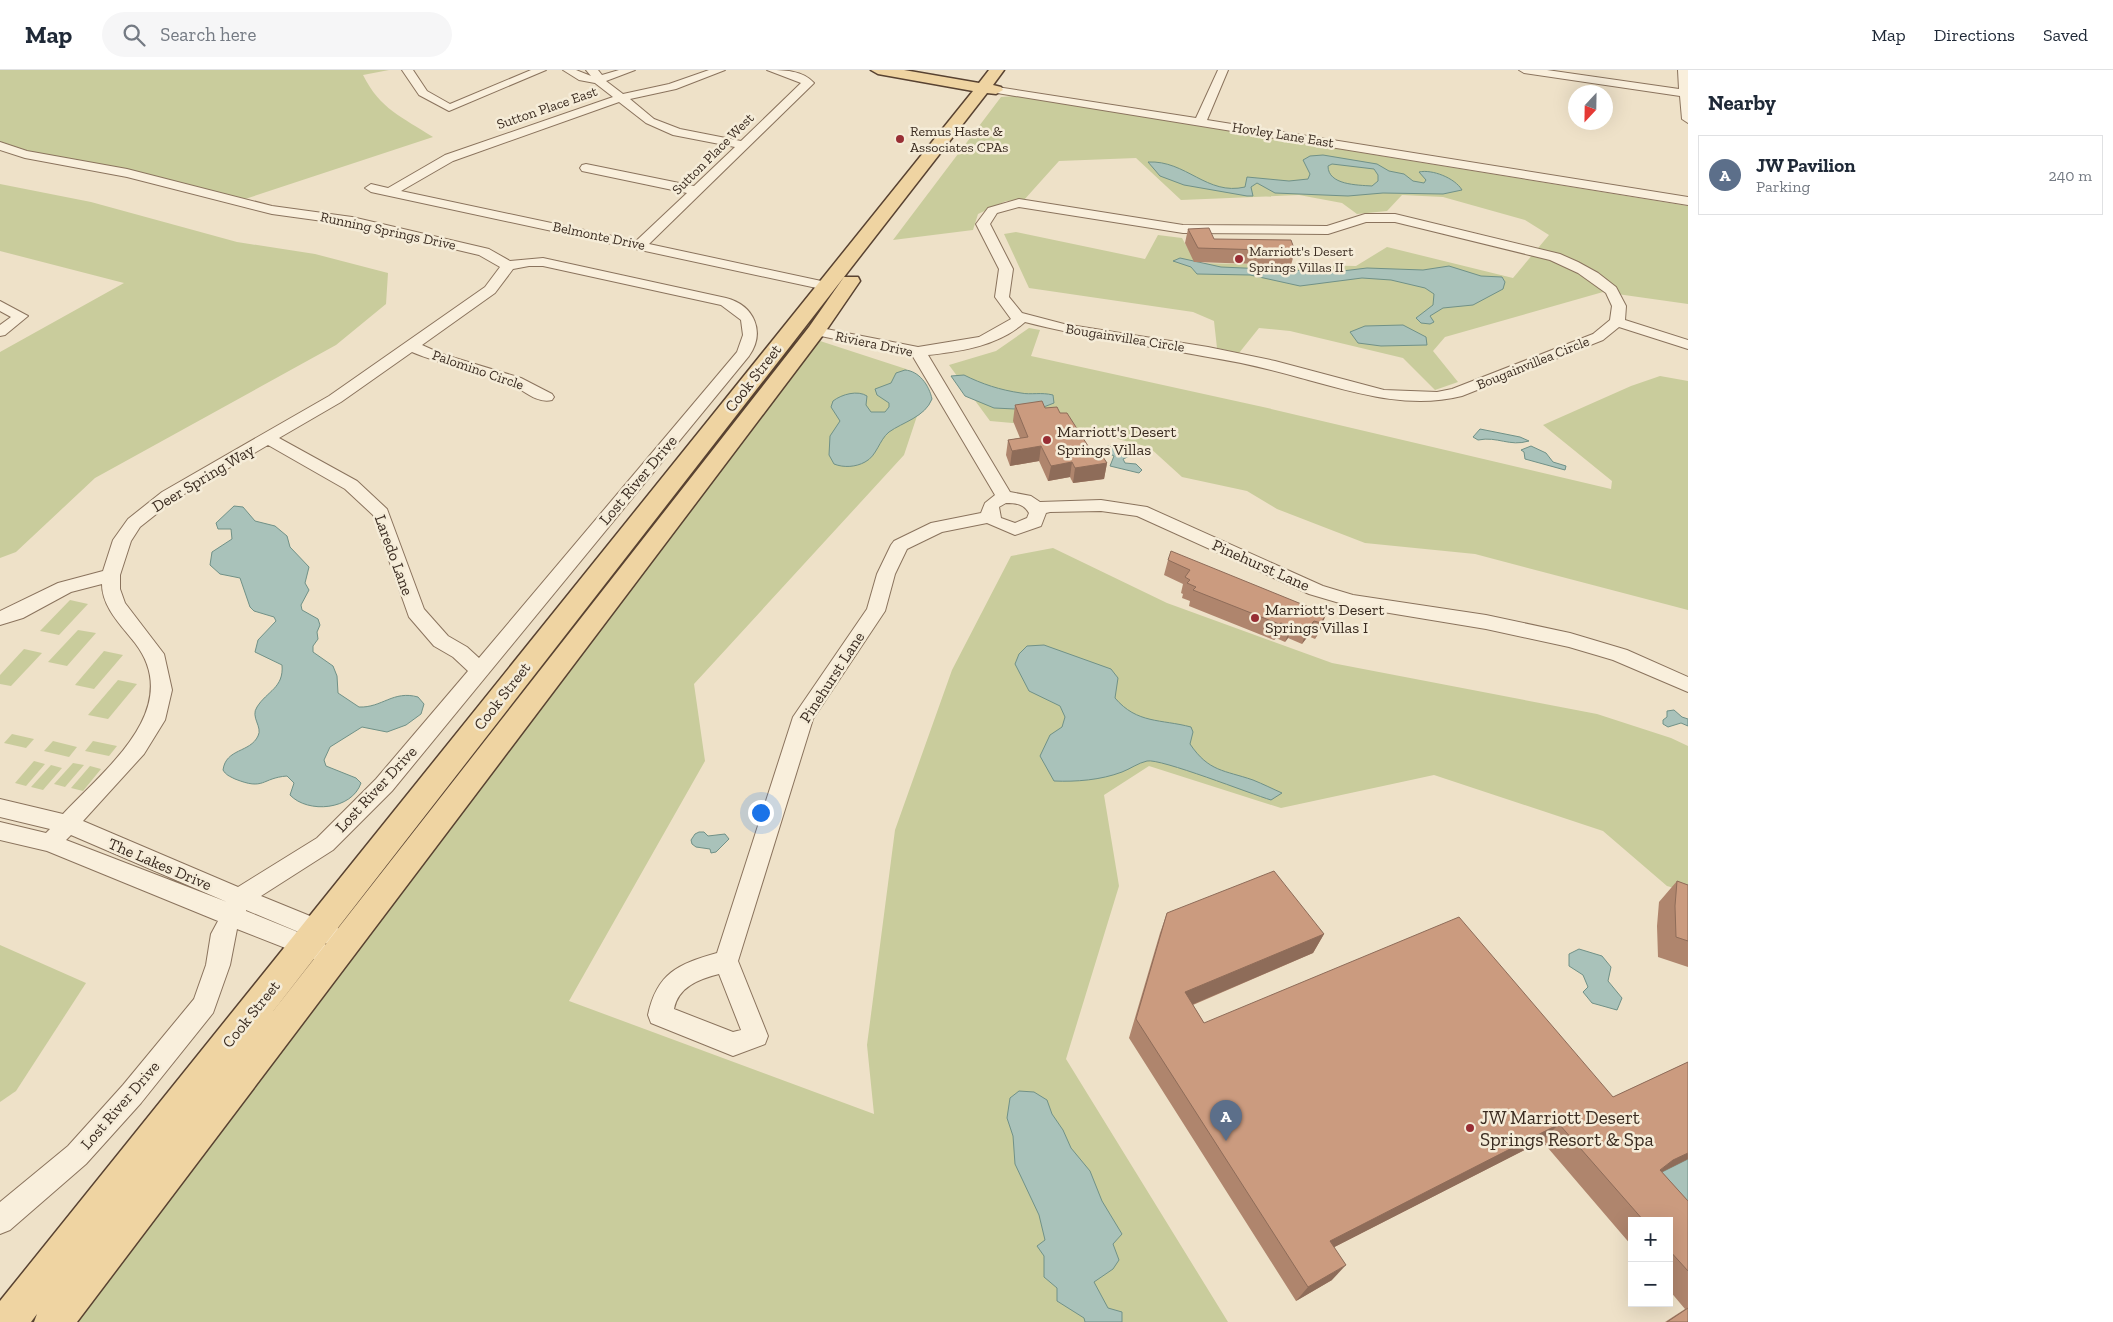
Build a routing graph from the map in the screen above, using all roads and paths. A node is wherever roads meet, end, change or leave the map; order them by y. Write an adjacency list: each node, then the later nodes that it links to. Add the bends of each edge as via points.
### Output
1 (407, 70): 15 (street, via 423,93 449,108 503,88)
2 (502, 70): 15 (street)
3 (541, 70): 15 (street)
4 (568, 70): 16 (street, via 583,78)
5 (590, 70): 16 (street, via 596,73)
6 (630, 70): 16 (street)
7 (720, 70): 19 (street, Sutton Place East, via 672,87)
8 (772, 70): 24 (street, Sutton Place West, via 805,81)
9 (878, 70): 17 (main road, Hovley Lane East)
10 (922, 70): 17 (main road, Hovley Lane East)
11 (1012, 70): 17 (main road, Cook Street)
12 (1223, 70): 20 (street)
13 (1524, 70): 18 (street)
14 (1683, 70): 18 (street)
15 (517, 79)
16 (598, 80): 19 (street)
17 (993, 82): 20 (street, Hovley Lane East); 29 (main road, Cook Street)
18 (1685, 93): 21 (street)
19 (621, 98): 24 (street, via 650,121 677,132); 31 (street, Sutton Place East, via 449,158)
20 (1201, 119): 22 (street, Hovley Lane East); 23 (street, Hovley Lane East)
21 (1688, 119)
22 (1248, 130): 23 (street); 26 (street, Hovley Lane East)
23 (1298, 132): 27 (street, Hovley Lane East)
24 (743, 145): 32 (street, Sutton Place West)
25 (0, 146): 36 (street, Running Springs Drive, via 25,154 127,173 272,210 371,226 484,252)
26 (1435, 159): 27 (street); 34 (street, Hovley Lane East)
27 (1498, 164): 33 (street, Hovley Lane East)
28 (586, 168): 32 (street)
29 (930, 168): 37 (main road, Cook Street); 41 (main road, Cook Street, via 931,165 907,201 900,218)
30 (371, 188): 31 (street, Belmonte Drive)
31 (390, 190): 35 (street, Belmonte Drive)
32 (698, 191): 35 (street, Sutton Place West)
33 (1688, 194)
34 (1688, 201)
35 (640, 245): 37 (street, Belmonte Drive)
36 (508, 266): 43 (street, Deer Spring Way, via 490,290); 53 (street, Lost River Drive, via 543,262 726,302 746,314 753,326 744,353)
37 (826, 286): 41 (main road, via 808,328); 60 (main road, Cook Street)
38 (0, 304): 42 (street, via 21,316)
39 (1017, 316): 40 (street, Bougainvillea Circle, via 1063,328 1275,366 1384,395 1437,397 1506,375 1589,341); 40 (street, via 1002,297 1006,270 983,224 985,216 995,208 1019,203 1183,229 1328,230 1365,218 1395,218 1555,257 1576,266 1595,276 1614,293 1619,305); 45 (street, Riviera Drive, via 1019,320 1008,330)
40 (1617, 322): 44 (street)
41 (816, 331): 45 (street, Riviera Drive); 60 (main road, Cook Street)
42 (0, 332)
43 (410, 345): 46 (street, Palomino Circle, via 437,357 516,381); 47 (street, Deer Spring Way, via 335,399)
44 (1688, 345)
45 (923, 358): 48 (street)
46 (546, 397)
47 (269, 439): 51 (street, Deer Spring Way, via 149,510 122,540); 53 (street, Laredo Lane, via 351,485 381,513 416,612 441,641 460,652)
48 (1005, 498): 49 (street, via 1027,500); 50 (street, via 989,507)
49 (1036, 508): 50 (street, via 1038,518 1023,528 1000,525); 54 (street, Pinehurst Lane, via 1112,505 1141,512 1316,590 1353,601 1486,622 1570,640 1620,655)
50 (990, 517): 61 (street, Pinehurst Lane, via 937,527 900,546 886,574 876,611 803,717)
51 (111, 575): 52 (street, via 66,587); 56 (street, Deer Spring Way, via 116,605 154,654 162,690 155,720 137,748)
52 (0, 618)
53 (480, 671): 59 (street, Lost River Drive, via 384,785 325,844)
54 (1688, 686)
55 (0, 808): 56 (street, The Lakes Drive)
56 (67, 824): 58 (street, Deer Spring Way); 59 (street, The Lakes Drive, via 134,854)
57 (0, 831): 58 (street, The Lakes Drive)
58 (50, 843): 59 (street, The Lakes Drive)
59 (236, 907): 60 (street, The Lakes Drive); 62 (street, Lost River Drive, via 223,934 218,966 204,1005 132,1094 77,1155)
60 (326, 943): 63 (main road, Cook Street); 64 (main road, Cook Street)
61 (726, 961): 61 (street, via 676,981 662,997 660,1015 733,1044 756,1036)
62 (0, 1220)
63 (7, 1322)
64 (53, 1322)

